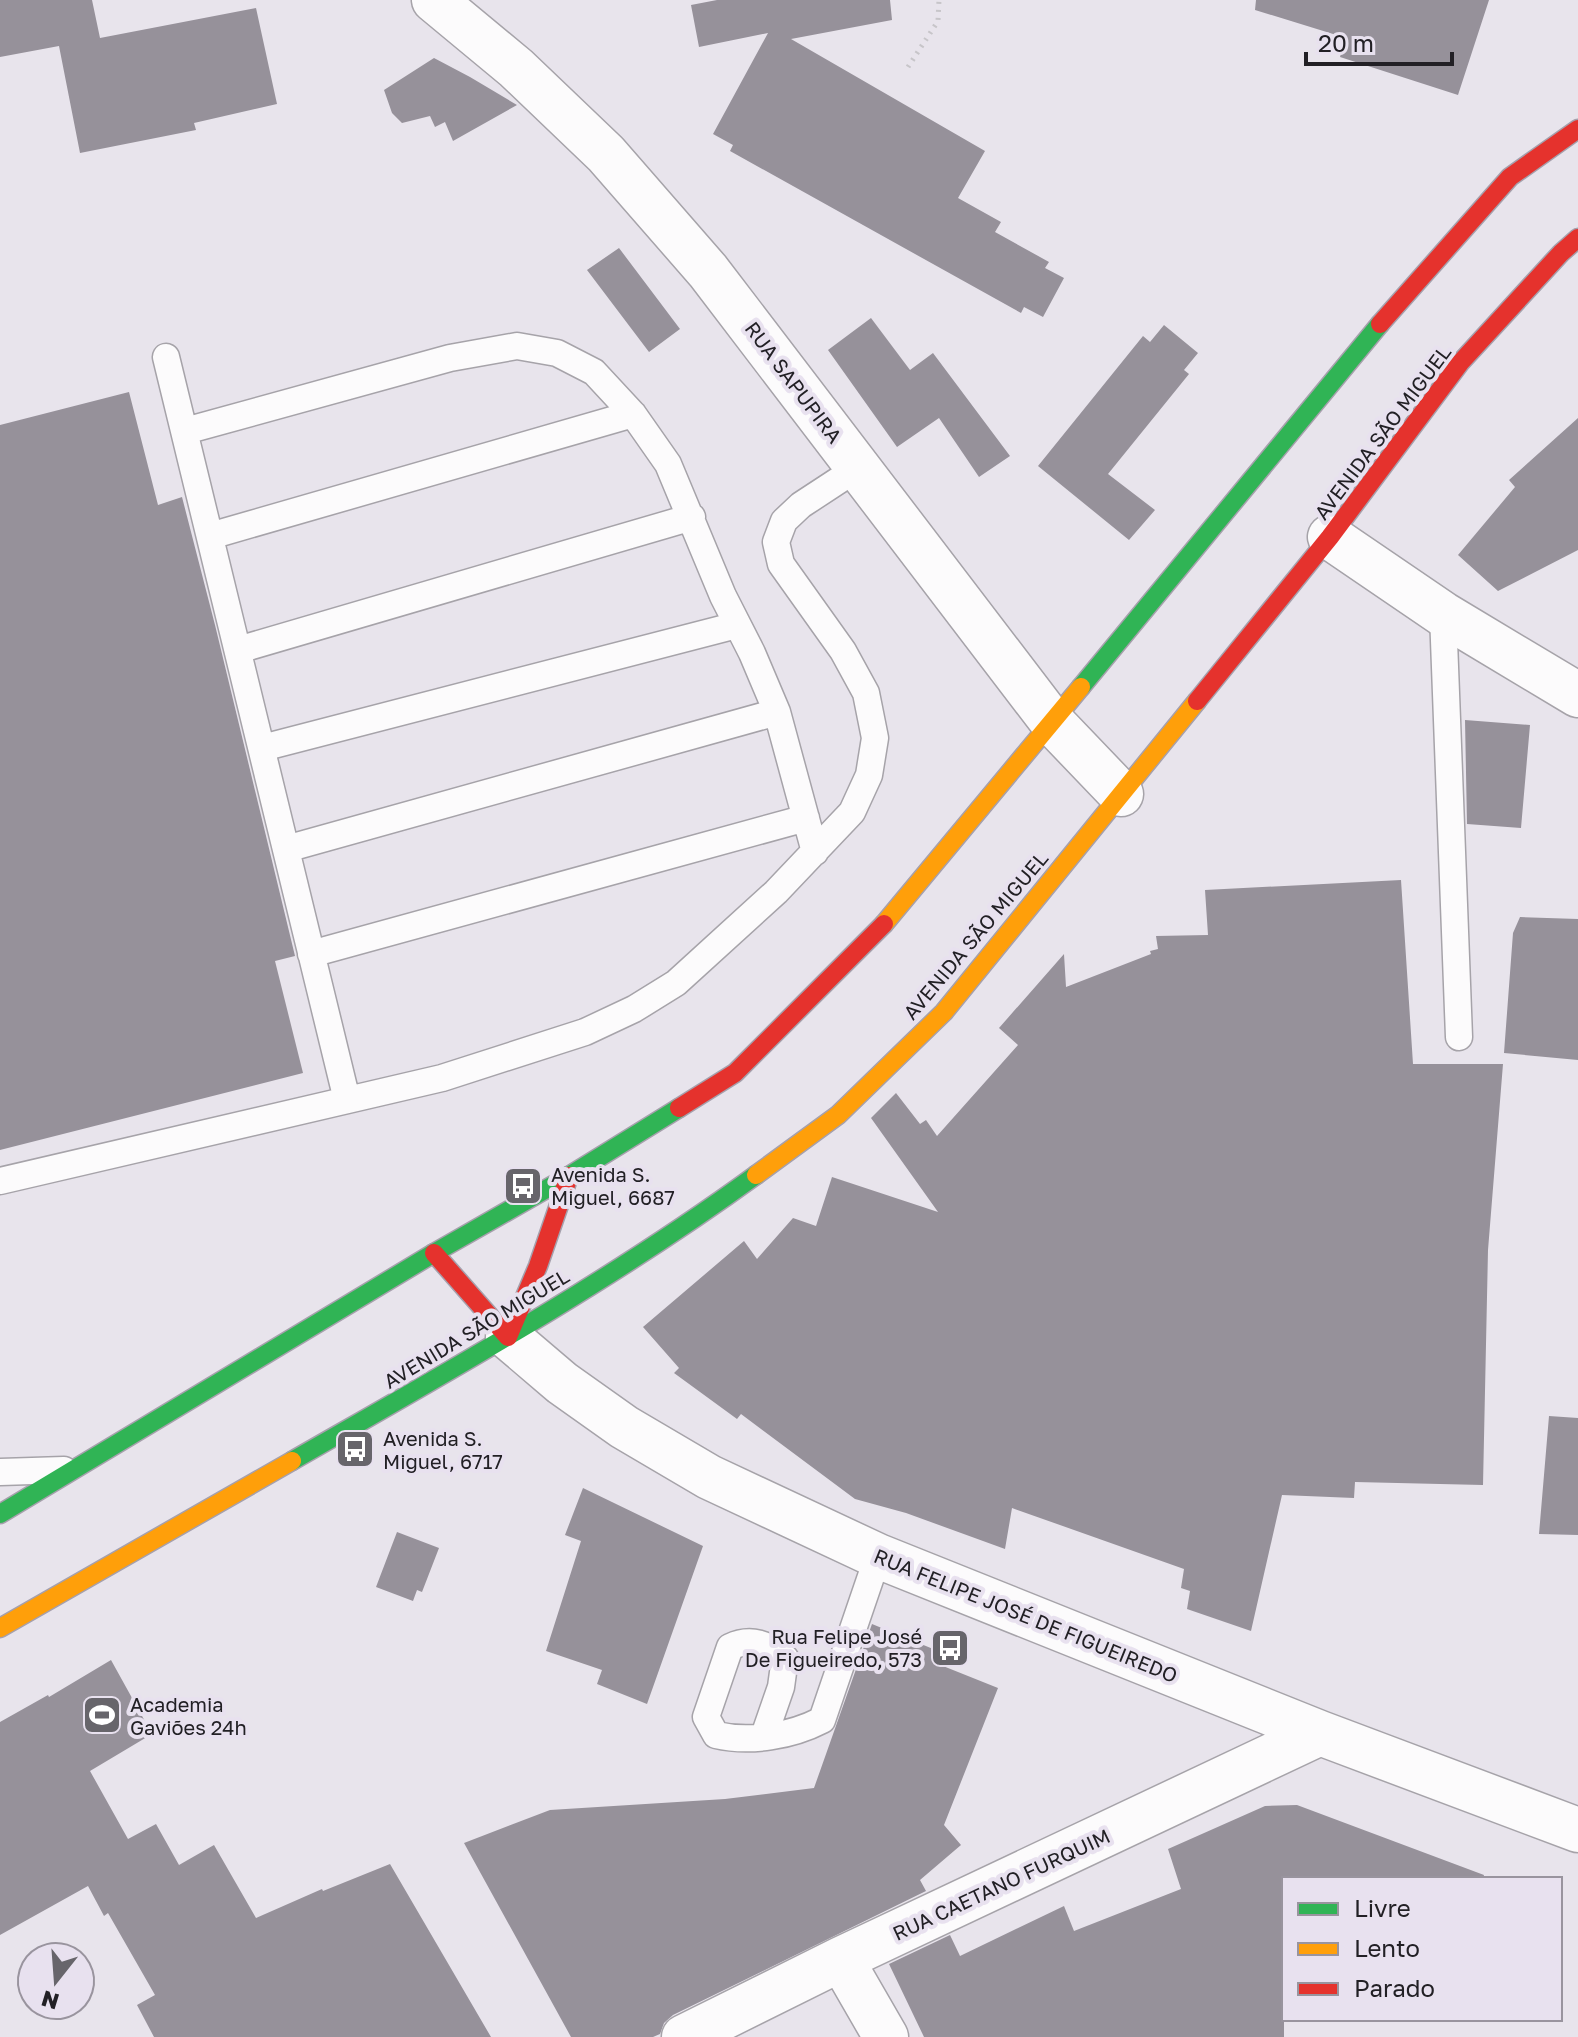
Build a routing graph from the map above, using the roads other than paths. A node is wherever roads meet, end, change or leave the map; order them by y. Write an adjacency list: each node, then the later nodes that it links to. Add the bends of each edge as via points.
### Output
1 (434, 0): 7 (street, RUA SAPUPIRA, via 516,68 606,154 708,271)
2 (1578, 129): 16 (main road, via 1510,177 1446,248)
3 (1578, 238): 10 (main road, AVENIDA SÃO MIGUEL, via 1460,363)
4 (166, 357): 6 (lane)
5 (633, 414): 6 (lane, via 594,372 557,353 517,346 450,358); 8 (lane, via 668,464); 9 (lane)
6 (185, 431): 9 (lane)
7 (859, 467): 16 (street, RUA SAPUPIRA); 21 (lane, via 801,505 784,521 776,542 781,564 866,693 875,738 869,775 852,812)
8 (692, 517): 12 (lane); 13 (lane)
9 (210, 536): 13 (lane)
10 (1330, 537): 11 (street); 18 (main road, AVENIDA SÃO MIGUEL)
11 (1443, 614): 14 (street); 23 (lane)
12 (737, 625): 15 (lane); 17 (lane)
13 (238, 650): 17 (lane)
14 (1578, 695)
15 (777, 712): 19 (lane); 20 (lane)
16 (1053, 723): 18 (street, RUA SAPUPIRA); 25 (main road, via 894,914 735,1073)
17 (262, 748): 20 (lane)
18 (1121, 794): 28 (main road, AVENIDA SÃO MIGUEL, via 944,1012 838,1115 695,1219)
19 (806, 818): 21 (lane); 22 (lane)
20 (286, 849): 22 (lane)
21 (815, 852): 24 (lane, via 676,983 634,1009 585,1032 442,1078)
22 (311, 954): 24 (lane)
23 (1459, 1037)
24 (347, 1100): 26 (lane)
25 (569, 1176): 27 (main road); 28 (main road)
26 (0, 1181)
27 (434, 1253): 28 (main road); 29 (main road)
28 (508, 1337): 32 (street, RUA FELIPE JOSÉ DE FIGUEIREDO, via 624,1427 709,1477); 33 (main road, AVENIDA SÃO MIGUEL)
29 (73, 1470): 30 (lane); 31 (main road)
30 (0, 1472)
31 (0, 1514)
32 (878, 1556): 34 (street, RUA FELIPE JOSÉ DE FIGUEIREDO); 35 (lane, via 822,1720 802,1730)
33 (0, 1628)
34 (1320, 1733): 36 (street, RUA FELIPE JOSÉ DE FIGUEIREDO); 37 (street, RUA CAETANO FURQUIM)
35 (764, 1736)
36 (1578, 1830)
37 (841, 1959): 38 (street, RUA CAETANO FURQUIM); 39 (street)
38 (684, 2037)
39 (886, 2037)

